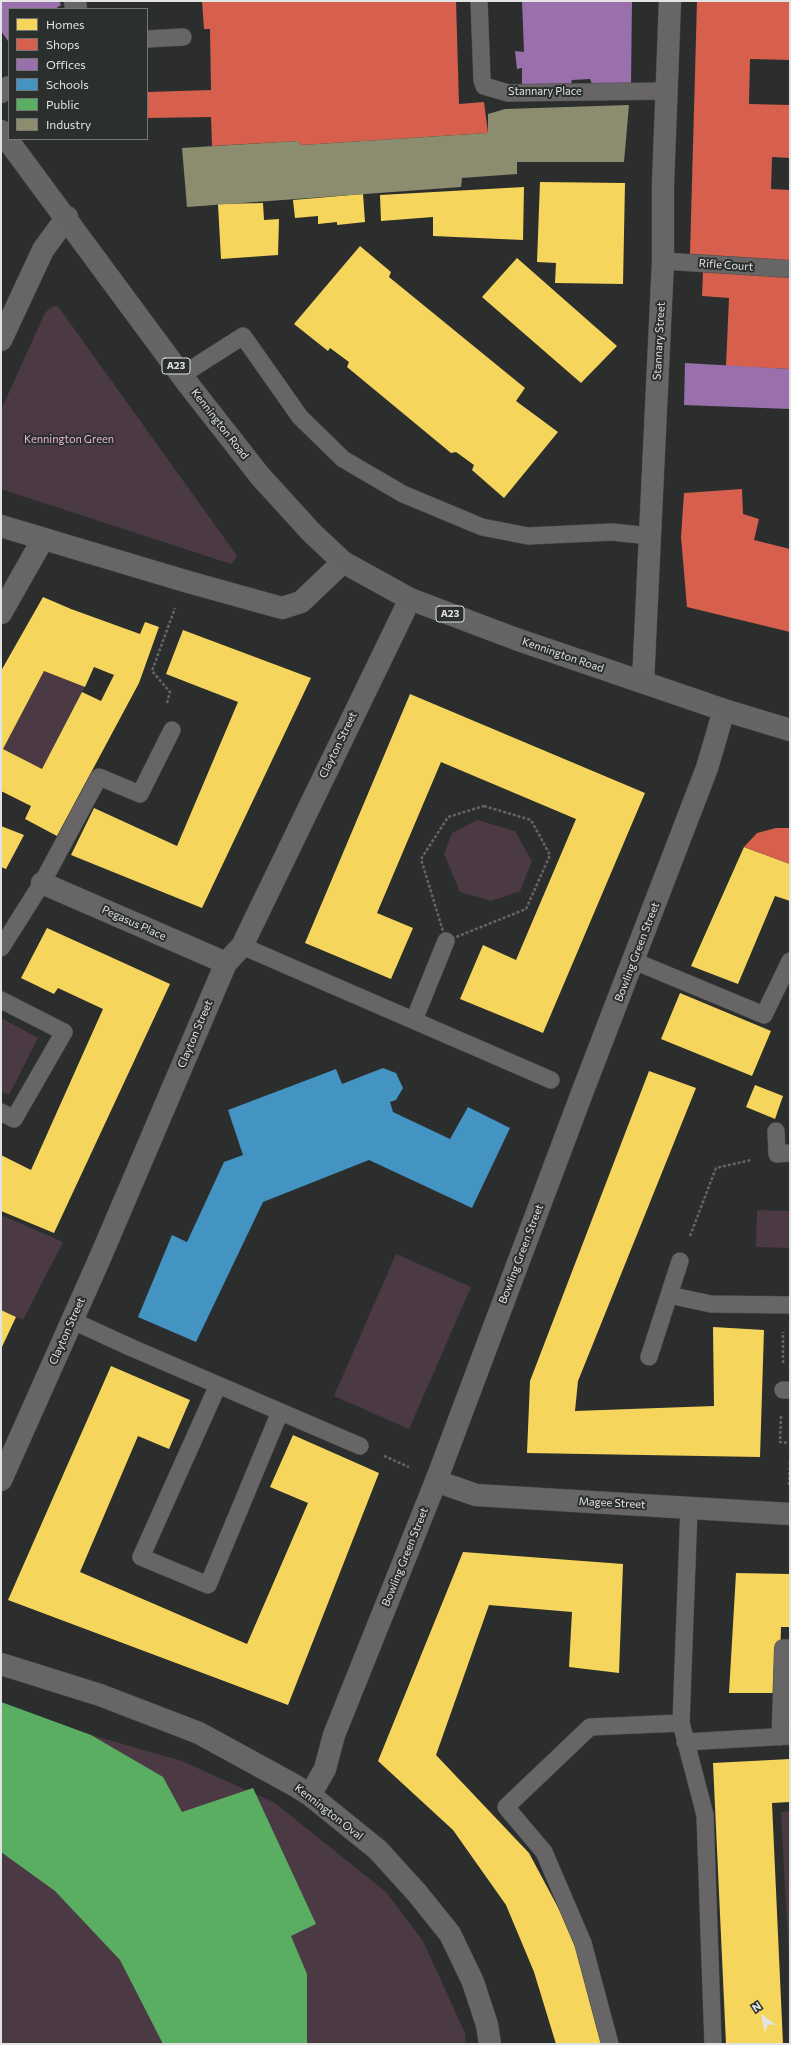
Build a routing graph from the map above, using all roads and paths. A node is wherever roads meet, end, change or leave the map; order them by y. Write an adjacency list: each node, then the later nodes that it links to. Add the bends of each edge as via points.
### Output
1 (479, 1): 5 (lane, Stannary Place, via 484,86 508,93)
2 (670, 1): 5 (street, Stannary Street)
3 (183, 37): 4 (lane)
4 (148, 39)
5 (667, 91): 10 (street, Stannary Street)
6 (1, 130): 7 (highway, Kennington Road / A23)
7 (8, 139)
8 (9, 140): 9 (highway, Kennington Road / A23)
9 (67, 217): 12 (street, via 43,250); 13 (highway, Kennington Road / A23)
10 (663, 261): 11 (lane, Rifle Court); 15 (street, Stannary Street)
11 (790, 269)
12 (1, 340)
13 (182, 375): 15 (lane, via 243,336 305,422 343,458 402,494 482,527 528,536 612,532); 17 (highway, Kennington Road / A23, via 260,476 312,533)
14 (1, 526): 16 (street)
15 (650, 536): 21 (street, Stannary Street)
16 (43, 539): 18 (street); 20 (street)
17 (344, 562): 18 (street, via 301,602 282,608); 19 (highway, Kennington Road / A23)
18 (185, 581): 23 (path, via 152,671 170,692 166,703 181,710)
19 (410, 599): 21 (highway, Kennington Road / A23, via 516,639); 27 (street, Clayton Street)
20 (1, 613)
21 (643, 682): 22 (highway, Kennington Road / A23)
22 (724, 710): 24 (highway, Kennington Road / A23); 29 (street, Bowling Green Street, via 708,768)
23 (172, 730): 25 (lane, via 140,794 99,777)
24 (790, 730)
25 (42, 883): 28 (lane); 31 (street, Pegasus Place)
26 (446, 941): 26 (path, via 526,909 550,855 531,820 484,806 448,817 421,858); 33 (lane)
27 (242, 946): 31 (street, Clayton Street); 33 (lane)
28 (1, 948)
29 (634, 961): 30 (lane, via 764,1015); 49 (street, Bowling Green Street)
30 (790, 961)
31 (226, 963): 41 (street, Clayton Street)
32 (1, 1000): 35 (lane, via 64,1032 14,1119)
33 (414, 1020): 34 (lane)
34 (551, 1080)
35 (1, 1112)
36 (776, 1131): 37 (lane)
37 (784, 1154): 38 (path, via 716,1168)
38 (680, 1261): 39 (lane)
39 (669, 1295): 40 (lane, via 712,1304); 42 (lane)
40 (790, 1305)
41 (71, 1320): 43 (lane); 48 (street, Clayton Street)
42 (649, 1357)
43 (218, 1385): 44 (lane); 44 (lane, via 141,1557 208,1585)
44 (280, 1412): 45 (lane)
45 (360, 1446): 47 (path)
46 (790, 1460): 50 (path)
47 (414, 1469)
48 (1, 1480)
49 (436, 1481): 51 (street, Magee Street, via 476,1495); 58 (street, Bowling Green Street, via 334,1735 324,1769)
50 (788, 1490)
51 (690, 1508): 52 (street, Magee Street); 55 (lane)
52 (790, 1514)
53 (790, 1648): 56 (lane, via 783,1648)
54 (1, 1664): 58 (street, Kennington Oval, via 100,1695 199,1733)
55 (681, 1723): 57 (lane); 60 (lane, via 590,1727 506,1807 544,1852 584,1943)
56 (785, 1736): 57 (lane)
57 (685, 1742): 61 (lane, via 704,1815)
58 (310, 1795): 59 (street, Kennington Oval, via 378,1850 450,1934 473,1982 487,2025)
59 (490, 2044)
60 (610, 2044)
61 (713, 2044)

